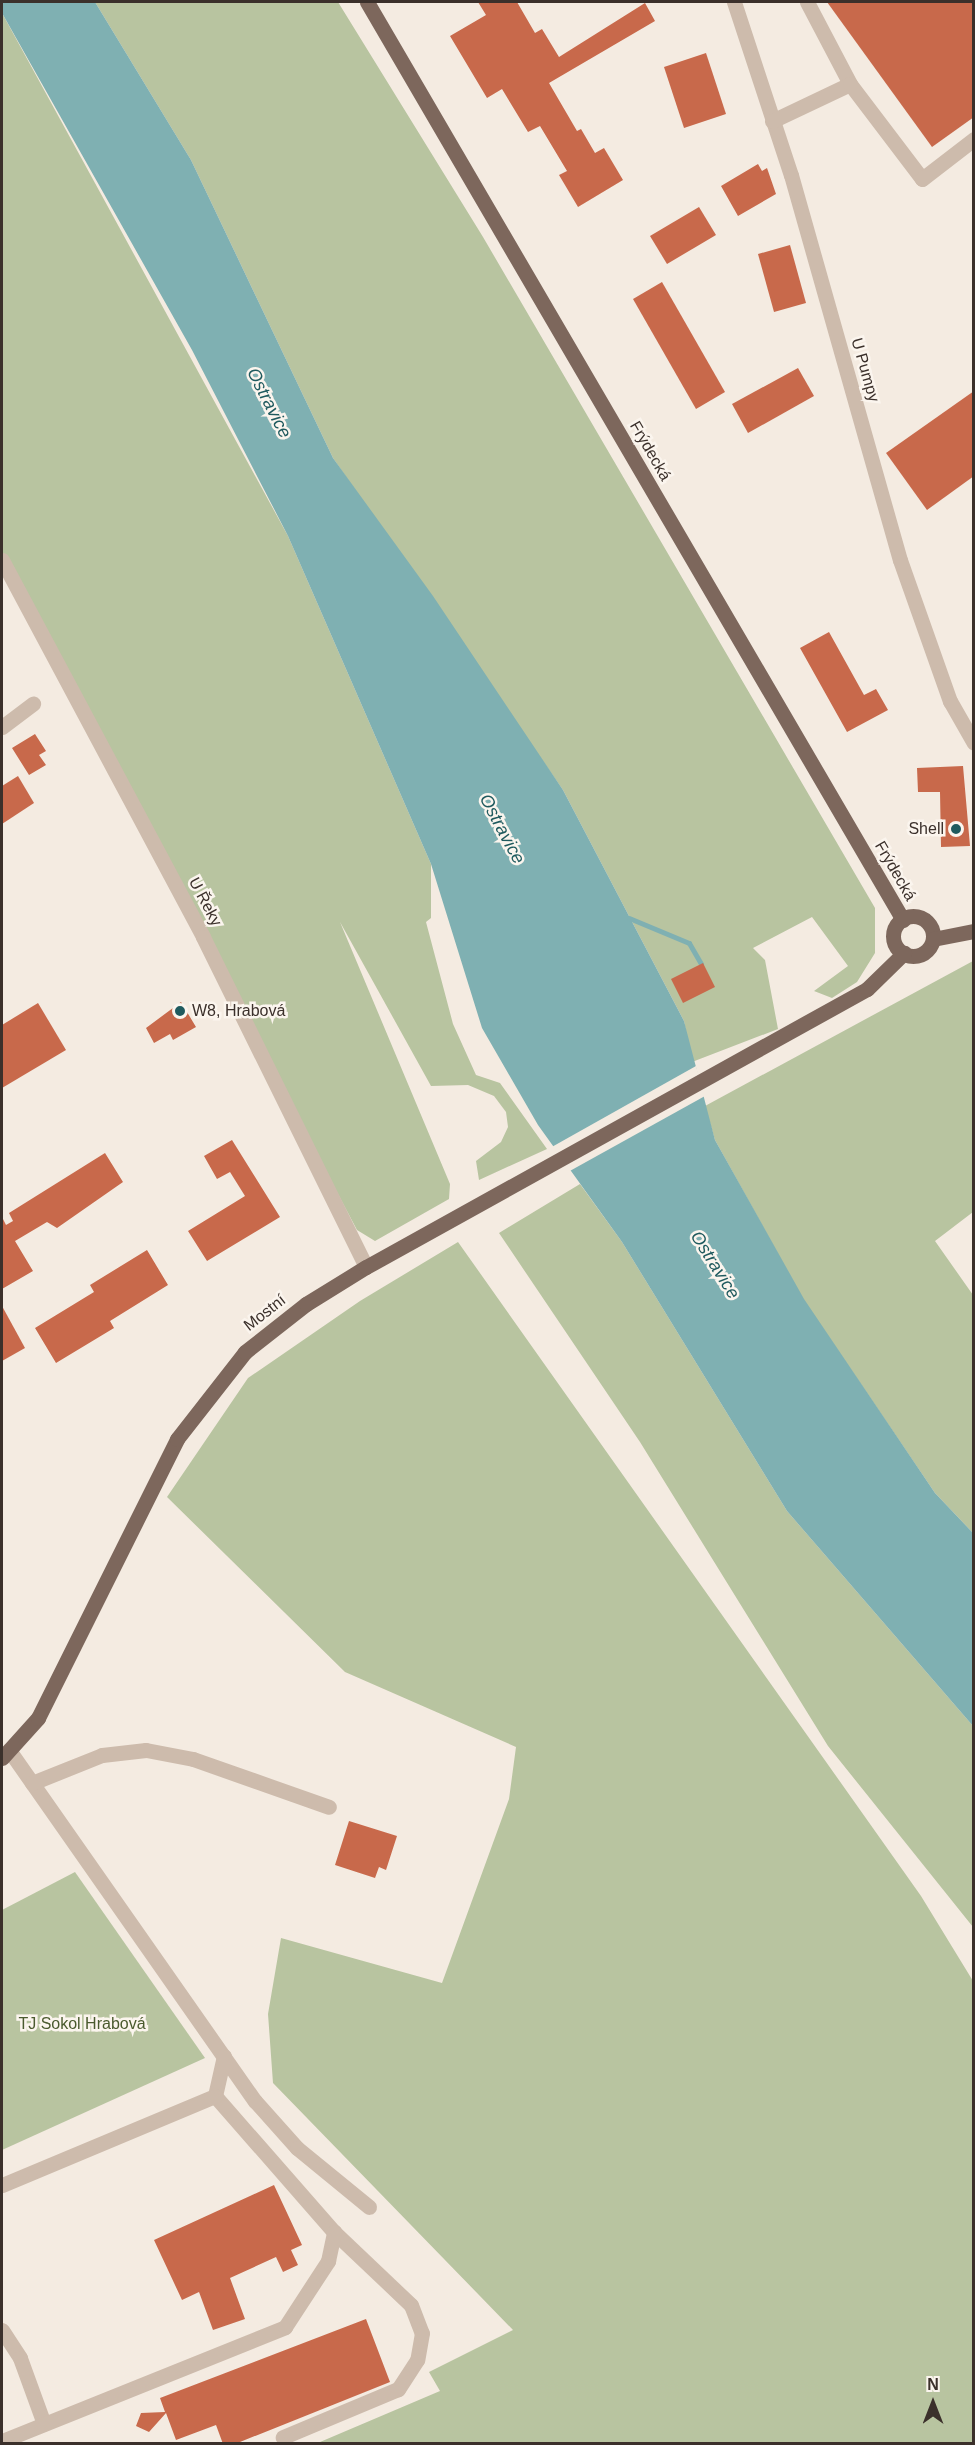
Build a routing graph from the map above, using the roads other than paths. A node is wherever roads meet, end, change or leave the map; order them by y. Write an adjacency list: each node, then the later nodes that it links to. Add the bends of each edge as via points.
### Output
1 (367, 2): 11 (main road, Frýdecká)
2 (734, 2): 5 (street, U Pumpy)
3 (807, 2): 4 (street)
4 (850, 84): 5 (street); 6 (street, via 922,179)
5 (772, 121): 10 (street, U Pumpy, via 900,560 950,700)
6 (974, 139)
7 (2, 560): 15 (street, U Řeky, via 203,937)
8 (33, 704): 9 (street)
9 (2, 728)
10 (974, 744)
11 (903, 920): 13 (main road, via 925,920); 14 (main road, via 894,935)
12 (974, 932): 13 (main road)
13 (933, 939): 14 (main road, via 922,954)
14 (904, 953): 15 (main road, Mostní, via 867,989)
15 (366, 1267): 16 (main road, Mostní, via 306,1304 244,1352 208,1395 177,1439 38,1718)
16 (5, 1754): 17 (street)
17 (32, 1783): 18 (street, via 102,1755 146,1750 193,1759); 19 (street)
18 (329, 1807)
19 (224, 2056): 20 (street); 22 (street, via 297,2148)
20 (215, 2096): 21 (street); 23 (street)
21 (2, 2185)
22 (369, 2207)
23 (334, 2232): 25 (street, via 328,2261 285,2327); 26 (street, via 411,2305 422,2333 417,2360 398,2389)
24 (2, 2330): 25 (street, via 20,2358)
25 (44, 2424): 27 (street)
26 (283, 2437)
27 (2, 2441)

